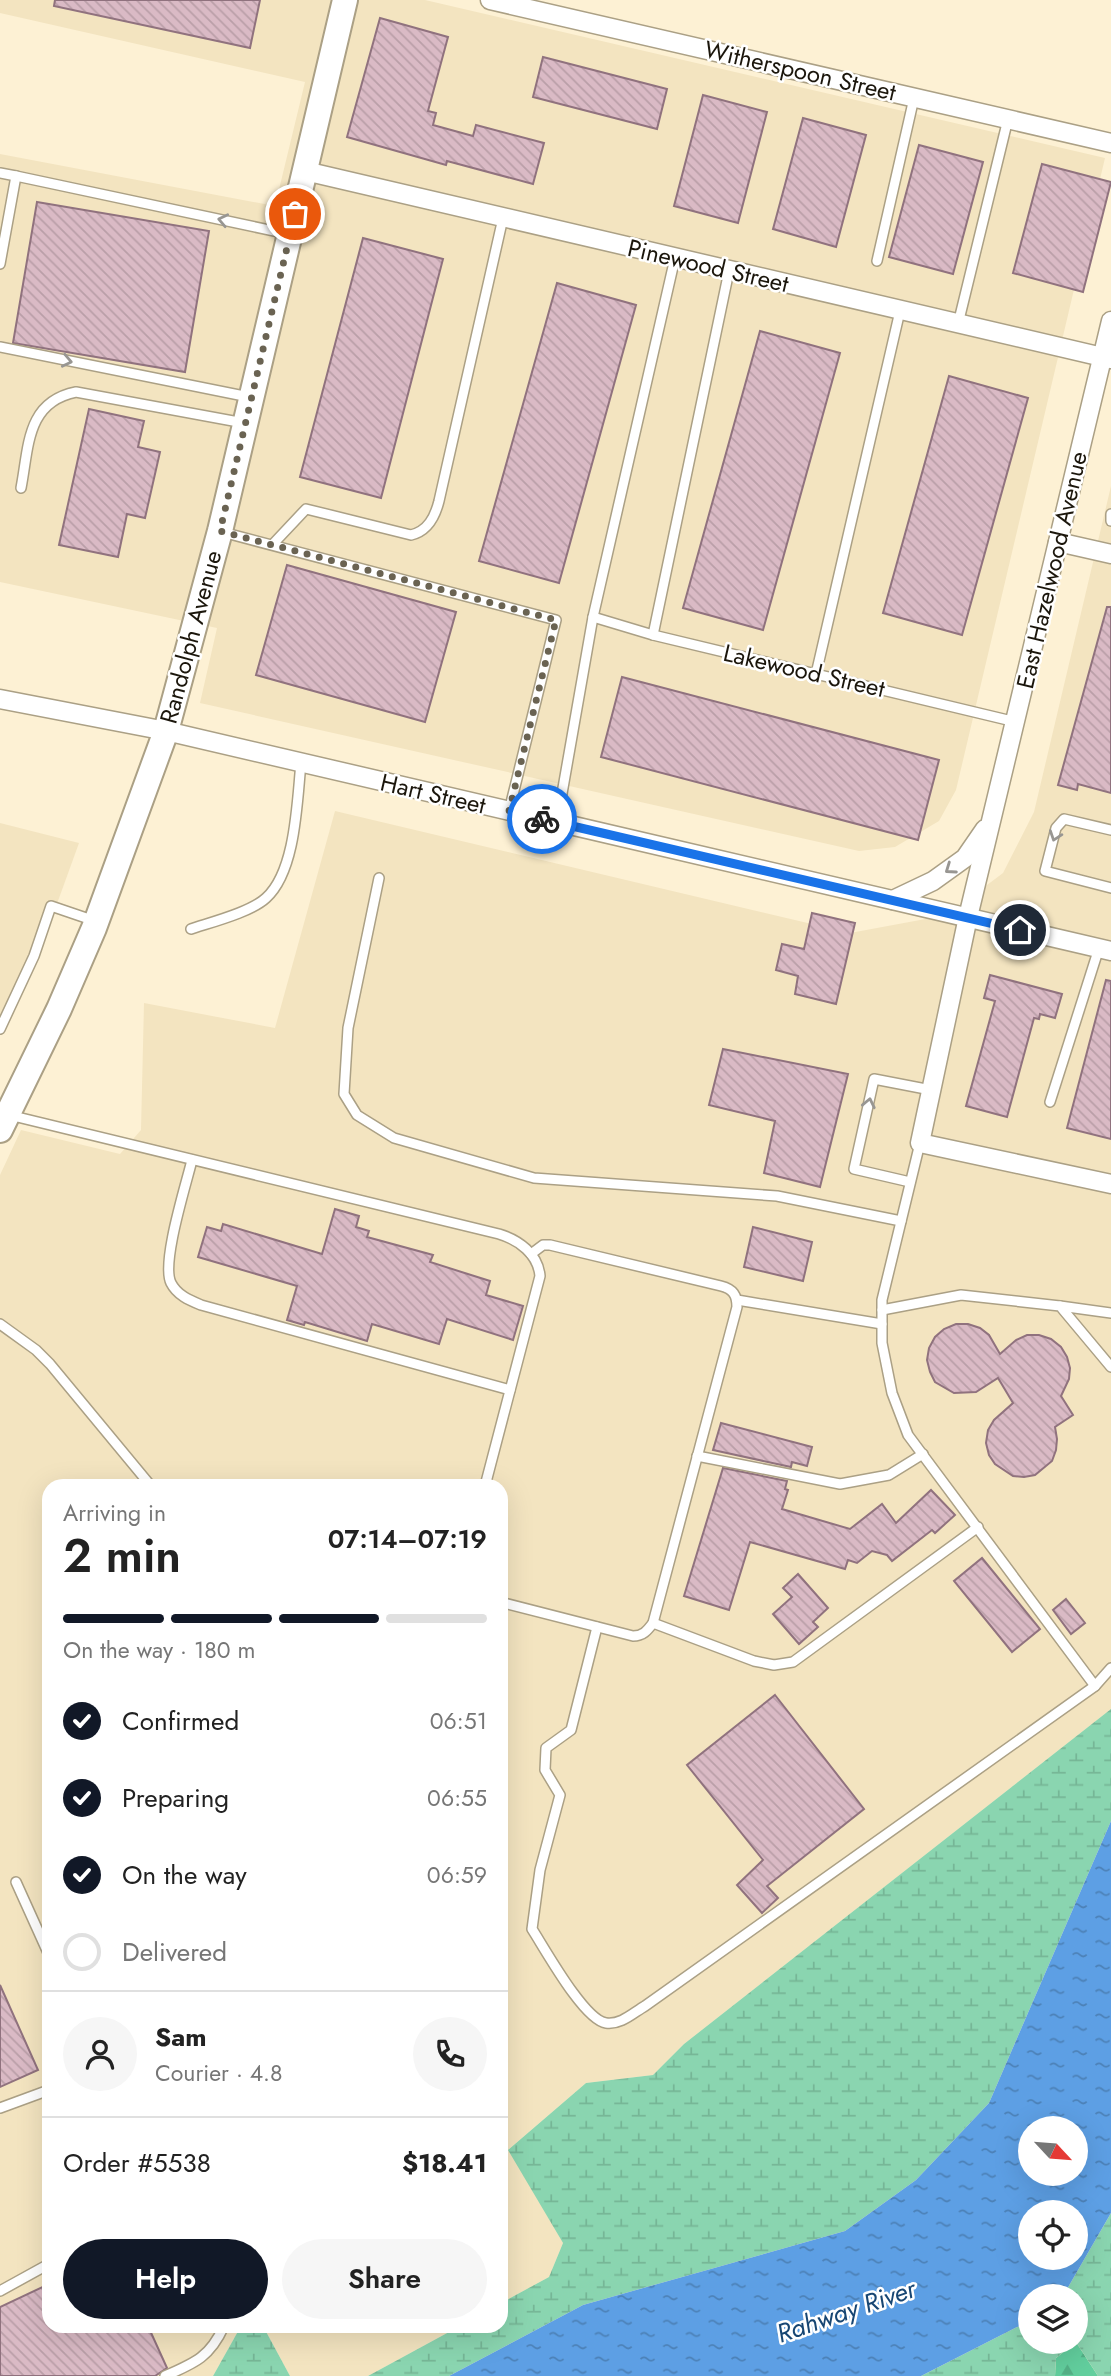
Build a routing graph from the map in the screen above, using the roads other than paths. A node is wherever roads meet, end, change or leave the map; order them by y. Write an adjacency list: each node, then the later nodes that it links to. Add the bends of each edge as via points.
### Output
1 (345, 0): 6 (main road, Randolph Avenue)
2 (490, 0): 3 (street, Witherspoon Street)
3 (914, 97): 4 (street, Witherspoon Street); 13 (lane)
4 (1008, 119): 5 (street, Witherspoon Street); 18 (lane)
5 (1111, 143)
6 (305, 171): 9 (street, Pinewood Street); 10 (main road, Randolph Avenue)
7 (0, 173): 8 (lane)
8 (16, 176): 10 (lane, one-way to 8); 11 (lane)
9 (503, 218): 12 (street, Pinewood Street); 26 (lane, via 431,522 411,535 306,509)
10 (290, 234): 21 (main road, Randolph Avenue)
11 (2, 244): 14 (lane)
12 (675, 258): 15 (street, Pinewood Street); 28 (lane)
13 (877, 261)
14 (0, 264)
15 (729, 271): 16 (street, Pinewood Street); 29 (lane)
16 (900, 311): 18 (street, Pinewood Street); 30 (lane)
17 (1111, 321): 20 (street, East Hazelwood Avenue)
18 (958, 324): 20 (street, Pinewood Street)
19 (0, 347): 21 (lane, one-way to 21)
20 (1107, 358): 25 (street, East Hazelwood Avenue)
21 (252, 397): 22 (main road, Randolph Avenue)
22 (246, 423): 23 (lane, via 76,392 65,394 47,405 34,421); 24 (main road, Randolph Avenue)
23 (21, 488)
24 (220, 531): 26 (lane); 33 (main road, Randolph Avenue)
25 (1058, 542): 27 (street); 32 (street, East Hazelwood Avenue)
26 (273, 544): 35 (lane, via 556,620)
27 (1111, 554)
28 (593, 617): 29 (lane, Lakewood Street); 37 (lane)
29 (653, 635): 30 (lane, Lakewood Street)
30 (816, 674): 32 (lane, Lakewood Street)
31 (0, 699): 33 (street, Hart Street)
32 (1016, 722): 36 (street, East Hazelwood Avenue)
33 (166, 732): 34 (street, Hart Street); 43 (main road, Randolph Avenue)
34 (301, 763): 35 (street, Hart Street); 44 (lane, via 288,860 276,884 266,898 238,913)
35 (509, 811): 37 (street, Hart Street)
36 (992, 819): 41 (street, East Hazelwood Avenue, one-way to 41, via 965,858 933,881); 42 (street, East Hazelwood Avenue)
37 (557, 822): 41 (street, Hart Street)
38 (1111, 830): 40 (lane, one-way to 40, via 1063,819 1056,828 1045,872)
39 (379, 878): 54 (lane, via 348,1028 344,1094 357,1115 394,1138 534,1178 777,1196)
40 (1111, 888)
41 (893, 900): 42 (street, Hart Street)
42 (968, 917): 45 (street, Hart Street); 47 (street, East Hazelwood Avenue)
43 (97, 922): 46 (lane, via 51,906); 49 (main road, Randolph Avenue)
44 (191, 929)
45 (1105, 949): 48 (lane)
46 (0, 1029)
47 (931, 1090): 50 (street, East Hazelwood Avenue); 52 (lane, one-way to 47, via 854,1169 874,1079)
48 (1050, 1102)
49 (4, 1122): 51 (lane)
50 (920, 1143): 52 (lane); 53 (street)
51 (192, 1160): 55 (lane, via 499,1234 519,1242); 63 (lane, via 167,1263 170,1282 180,1294 201,1305)
52 (911, 1182): 54 (lane)
53 (1111, 1184)
54 (901, 1221): 58 (lane)
55 (531, 1254): 56 (lane, via 550,1245 728,1288); 63 (lane, via 540,1276)
56 (737, 1300): 61 (lane); 65 (lane)
57 (1060, 1306): 58 (lane, via 961,1295); 59 (lane); 62 (lane)
58 (882, 1310): 61 (lane)
59 (1111, 1313)
60 (0, 1324): 66 (lane, via 50,1364)
61 (882, 1324): 64 (lane, via 892,1393 908,1435)
62 (1111, 1367)
63 (510, 1391): 67 (lane)
64 (923, 1454): 65 (lane, via 889,1475 840,1484); 68 (lane)
65 (696, 1457): 70 (lane)
66 (145, 1479)
67 (487, 1479)
68 (978, 1527): 70 (lane, via 793,1662 754,1661); 73 (lane)
69 (508, 1604): 71 (lane)
70 (653, 1623): 71 (lane, via 641,1636)
71 (597, 1627): 73 (lane, via 571,1730 545,1748 545,1770 560,1795 540,1870 532,1929 583,2008 603,2023 619,2022 645,2006)
72 (1111, 1668): 73 (lane)
73 (1095, 1686)
74 (16, 1882): 75 (lane)
75 (42, 1940)
76 (42, 2093): 77 (lane)
77 (0, 2109)
78 (42, 2268): 79 (lane)
79 (0, 2291)
80 (221, 2333): 81 (lane, via 196,2363)
81 (165, 2376)

